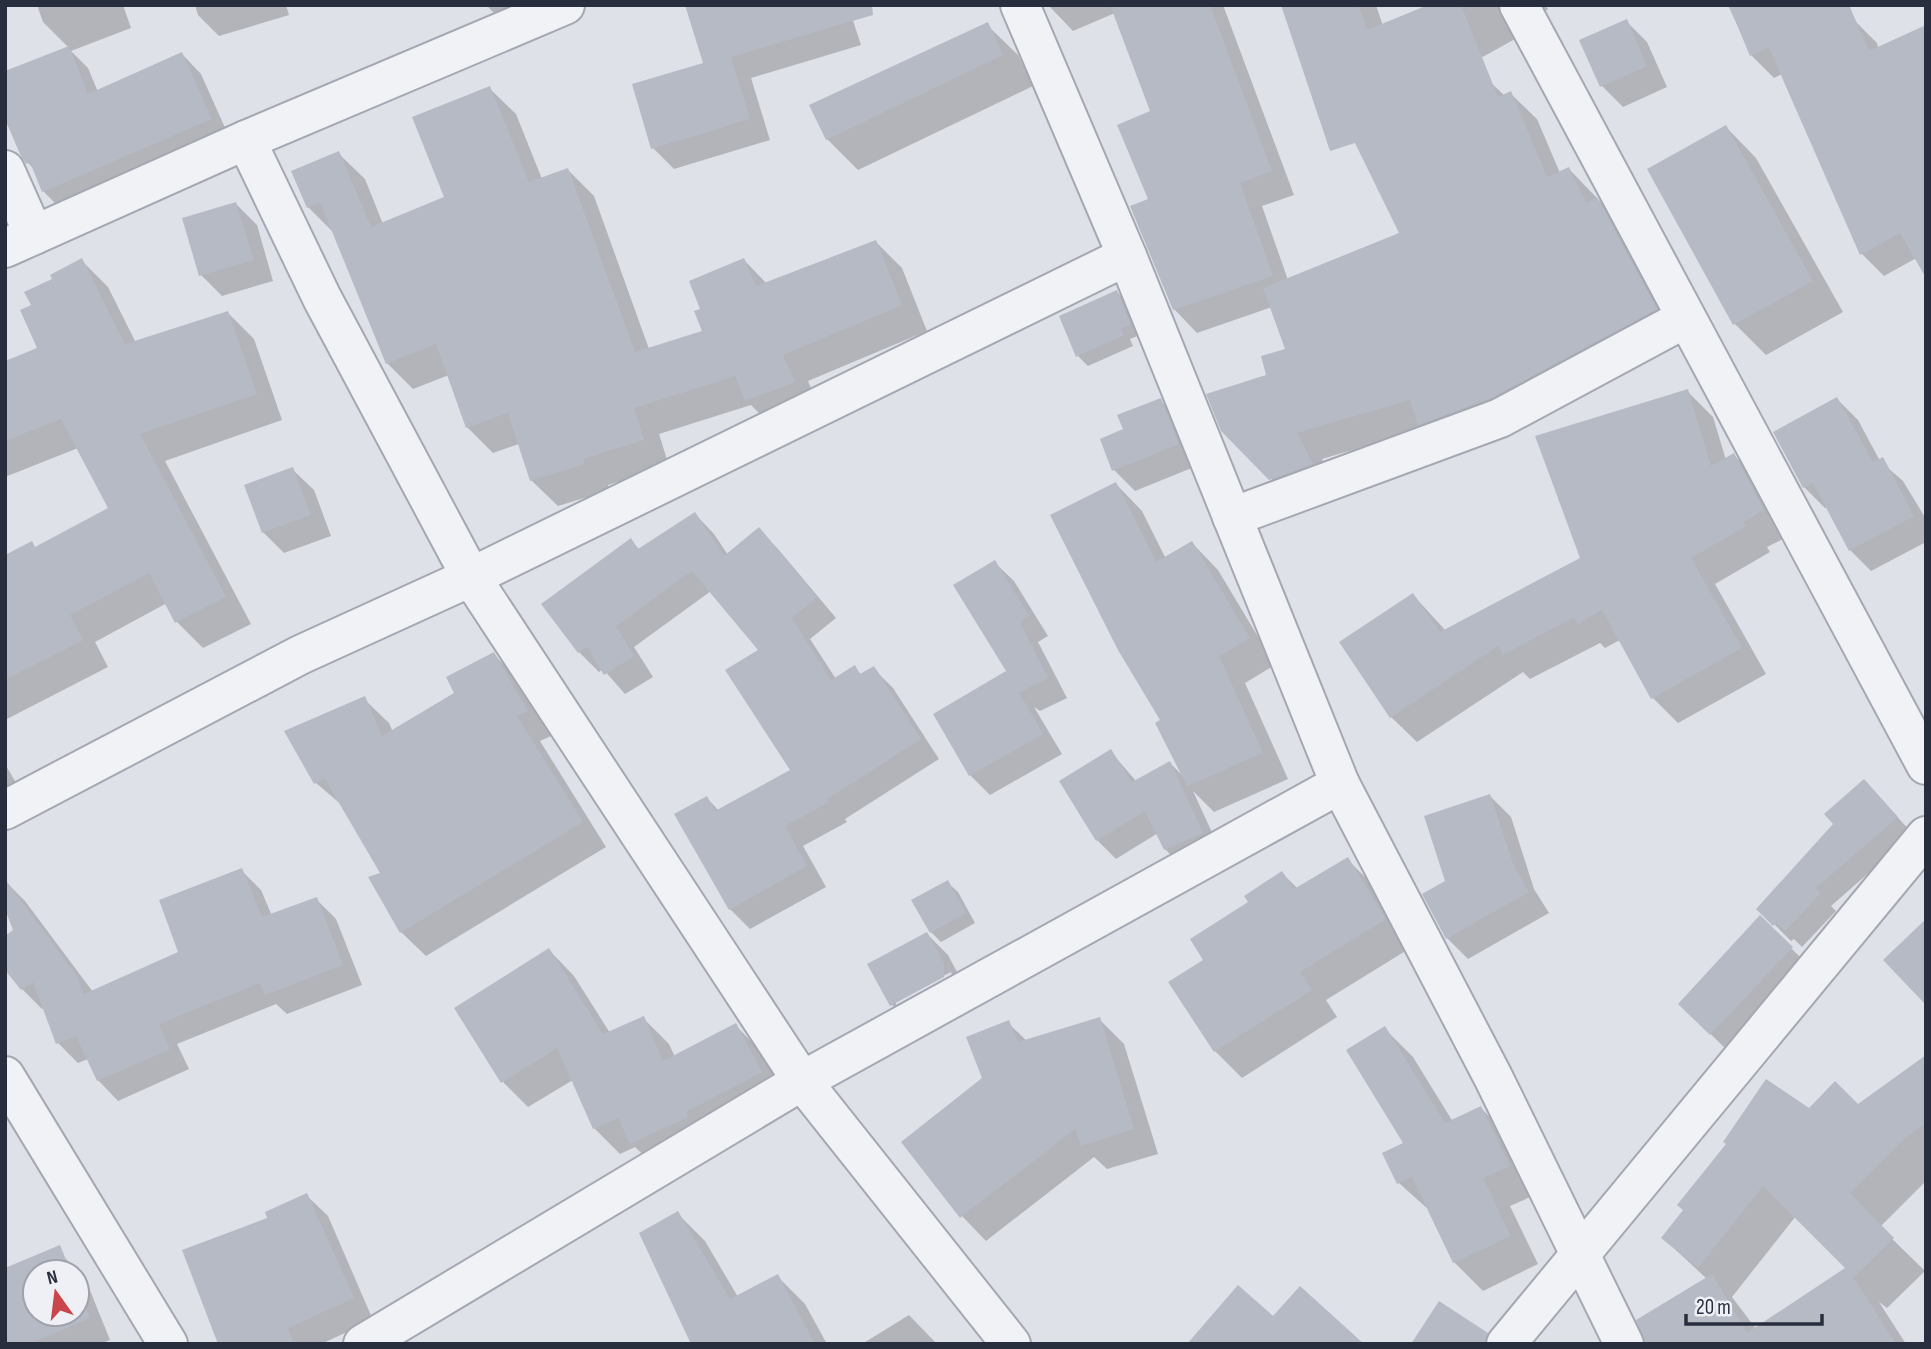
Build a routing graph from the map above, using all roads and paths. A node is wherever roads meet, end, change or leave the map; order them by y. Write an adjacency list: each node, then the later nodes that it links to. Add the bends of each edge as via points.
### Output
1 (565, 5): 4 (street)
2 (1020, 5): 7 (street)
3 (1519, 5): 8 (street)
4 (246, 140): 6 (street); 10 (street, via 322,298)
5 (5, 170): 6 (street)
6 (20, 241)
7 (1127, 256): 9 (street); 10 (street)
8 (1686, 318): 9 (street, via 1500,418); 11 (street)
9 (1233, 516): 12 (street)
10 (471, 577): 13 (street, via 300,654); 16 (street)
11 (1926, 765)
12 (1340, 784): 16 (street); 17 (street)
13 (5, 810)
14 (1926, 835): 17 (street)
15 (5, 1076): 18 (street)
16 (802, 1081): 19 (street); 20 (street)
17 (1581, 1252): 21 (street); 22 (street)
18 (169, 1344)
19 (363, 1344)
20 (1012, 1344)
21 (1506, 1344)
22 (1625, 1344)

